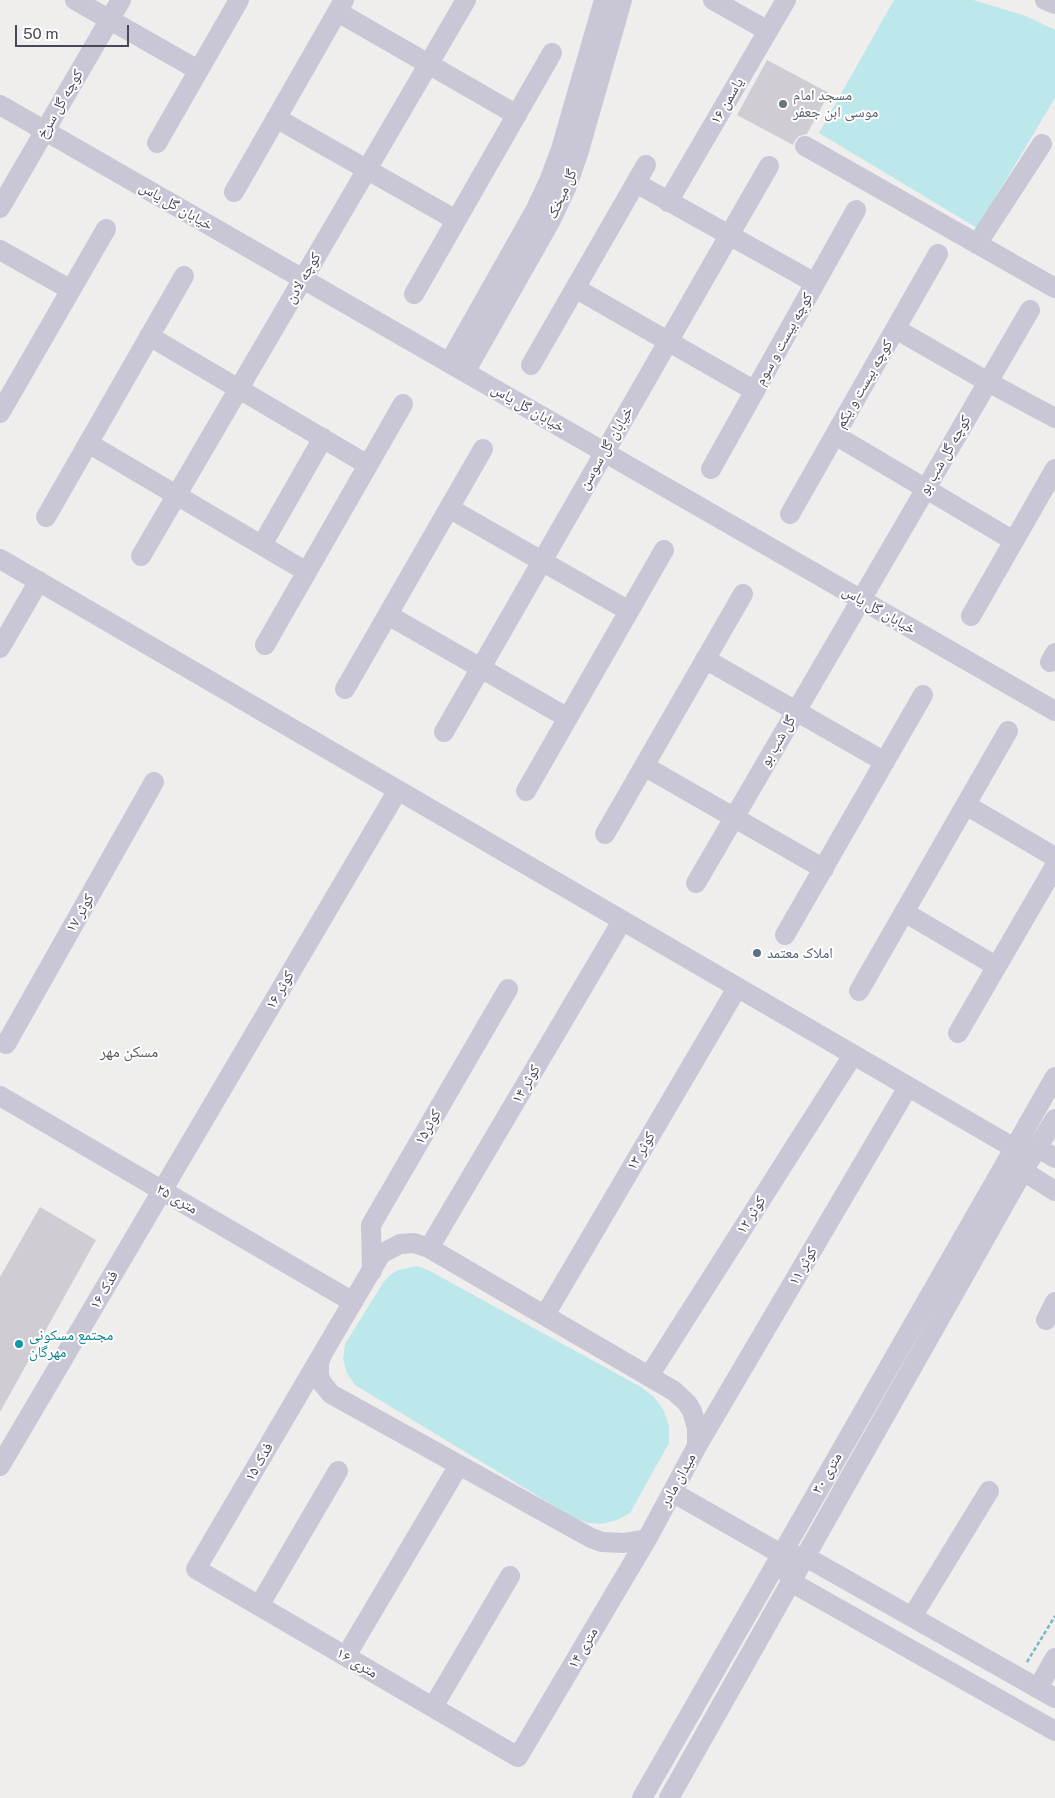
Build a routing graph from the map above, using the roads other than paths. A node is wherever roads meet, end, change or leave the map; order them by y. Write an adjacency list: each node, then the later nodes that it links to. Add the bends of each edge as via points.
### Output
1 (75, 0): 12 (street)
2 (121, 0): 12 (street, کوچه گل سرخ)
3 (239, 0): 16 (street)
4 (466, 0): 15 (street, کوچه لادن)
5 (604, 0): 50 (street, گل میخک, via 549,181)
6 (622, 0): 50 (street, گل میخک, via 566,188 551,220)
7 (713, 0): 13 (street)
8 (786, 0): 13 (street, یاسمن ۱۶)
9 (1045, 0): 10 (street)
10 (1055, 4)
11 (341, 6): 15 (street); 19 (street)
12 (110, 20): 16 (street); 20 (street, کوچه گل سرخ)
13 (768, 31): 29 (street, یاسمن ۱۶)
14 (552, 53): 18 (street)
15 (429, 63): 18 (street); 26 (street, کوچه لادن)
16 (198, 70): 21 (street)
17 (0, 105): 20 (street, خیابان گل یاس)
18 (517, 115): 32 (street)
19 (276, 118): 26 (street); 28 (street)
20 (44, 130): 30 (street, کوچه گل سرخ); 39 (street, خیابان گل یاس)
21 (157, 143)
22 (1043, 144): 35 (street)
23 (805, 146): 35 (street)
24 (646, 165): 27 (street)
25 (769, 166): 34 (street, خیابان گل سوسن)
26 (366, 170): 32 (street); 39 (street, کوچه لادن)
27 (636, 183): 29 (street); 41 (street)
28 (234, 192)
29 (668, 202): 34 (street)
30 (0, 208)
31 (856, 210): 40 (street, کوچه بیست و سوم)
32 (456, 220): 44 (street)
33 (106, 229): 43 (street)
34 (729, 235): 40 (street); 48 (street, خیابان گل سوسن)
35 (977, 244): 42 (street)
36 (0, 250): 43 (street)
37 (938, 254): 46 (street, کوچه بیست و یکم)
38 (184, 276): 47 (street)
39 (303, 279): 50 (street, خیابان گل یاس); 52 (street, کوچه لادن)
40 (815, 283): 53 (street, کوچه بیست و سوم)
41 (576, 288): 48 (street); 49 (street)
42 (1055, 288)
43 (71, 290): 54 (street)
44 (414, 294)
45 (1030, 310): 51 (street, کوچه گل شب بو)
46 (896, 329): 51 (street); 57 (street, کوچه بیست و یکم)
47 (149, 336): 52 (street); 59 (street)
48 (668, 341): 53 (street); 61 (street, خیابان گل سوسن)
49 (532, 365)
50 (457, 367): 61 (street, خیابان گل یاس)
51 (988, 382): 56 (street); 65 (street, کوچه گل شب بو)
52 (239, 389): 58 (street); 66 (street, کوچه لادن)
53 (755, 391): 63 (street, کوچه بیست و سوم)
54 (3, 400)
55 (403, 404): 62 (street)
56 (1055, 418)
57 (836, 435): 65 (street); 68 (street, کوچه بیست و یکم)
58 (323, 438): 62 (street); 71 (street)
59 (88, 443): 66 (street); 69 (street)
60 (483, 449): 67 (street)
61 (604, 452): 75 (street, خیابان گل سوسن); 79 (street, خیابان گل یاس)
62 (368, 465): 76 (street)
63 (711, 469)
64 (1055, 469): 70 (street)
65 (925, 488): 70 (street); 79 (street, کوچه گل شب بو)
66 (176, 495): 71 (street); 73 (street, کوچه لادن)
67 (449, 508): 75 (street); 81 (street)
68 (790, 514)
69 (46, 517)
70 (1014, 541): 82 (street)
71 (262, 545): 76 (street)
72 (664, 550): 80 (street)
73 (141, 556)
74 (0, 558): 77 (street)
75 (542, 561): 80 (street); 86 (street, خیابان گل سوسن)
76 (307, 572): 83 (street)
77 (39, 581): 84 (street); 97 (street)
78 (743, 594): 85 (street)
79 (860, 599): 89 (street, گل شب بو); 90 (street, خیابان گل یاس)
80 (629, 611): 91 (street)
81 (388, 616): 86 (street); 87 (street)
82 (971, 616)
83 (265, 645)
84 (0, 648)
85 (705, 660): 89 (street); 95 (street)
86 (481, 668): 91 (street); 93 (street, خیابان گل سوسن)
87 (345, 689)
88 (923, 695): 94 (street)
89 (795, 711): 94 (street); 100 (street, گل شب بو)
90 (1055, 711)
91 (568, 718): 98 (street)
92 (1008, 731): 99 (street)
93 (444, 732)
94 (885, 762): 104 (street)
95 (644, 766): 100 (street); 101 (street)
96 (154, 782): 114 (street, کوثر ۱۷)
97 (398, 790): 107 (street); 123 (street, کوثر ۱۶)
98 (526, 791)
99 (966, 805): 102 (street); 106 (street)
100 (733, 817): 104 (street); 105 (street, گل شب بو)
101 (605, 834)
102 (1055, 857)
103 (1055, 866): 109 (street)
104 (824, 869): 108 (street)
105 (696, 883)
106 (904, 912): 109 (street); 112 (street)
107 (622, 921): 110 (street); 125 (street, کوثر ۱۴)
108 (785, 936)
109 (996, 966): 113 (street)
110 (738, 988): 115 (street); 129 (street, کوثر ۱۳)
111 (508, 989): 126 (street, کوثر۱۵, via 371,1225)
112 (859, 991)
113 (958, 1033)
114 (2, 1042)
115 (853, 1055): 117 (street); 132 (street, کوثر ۱۲)
116 (1055, 1077): 120 (street, ۳۰ متری)
117 (908, 1087): 120 (street); 133 (street, کوثر ۱۱)
118 (0, 1096): 123 (street, ۲۵ متری)
119 (1055, 1119): 121 (street, ۳۰ متری)
120 (1014, 1148): 121 (street); 122 (street); 140 (street, ۳۰ متری)
121 (1046, 1153): 122 (street, ۳۰ متری)
122 (1023, 1171): 124 (street); 141 (street, ۳۰ متری)
123 (162, 1190): 127 (street, ۲۵ متری); 135 (street, فدک ۱۶)
124 (1055, 1191)
125 (429, 1248): 126 (street, میدان مادر, via 414,1242 400,1244 381,1254); 129 (street, میدان مادر)
126 (372, 1271): 127 (street, میدان مادر)
127 (353, 1302): 131 (street, میدان مادر)
128 (1055, 1302): 130 (street)
129 (545, 1315): 132 (street, میدان مادر)
130 (1046, 1320)
131 (322, 1355): 134 (street, میدان مادر, via 320,1376 331,1394); 142 (street, فدک ۱۵)
132 (649, 1376): 133 (street, میدان مادر, via 687,1403 695,1419)
133 (698, 1446): 138 (street, میدان مادر)
134 (459, 1465): 139 (street, میدان مادر, via 591,1538 613,1543); 147 (street)
135 (0, 1466)
136 (338, 1471): 145 (street)
137 (989, 1491): 146 (street)
138 (672, 1492): 139 (street, میدان مادر); 140 (street)
139 (646, 1539): 152 (street, ۱۴ متری)
140 (781, 1554): 141 (street); 144 (street); 153 (street, ۳۰ متری)
141 (806, 1557): 144 (street, ۳۰ متری); 146 (street)
142 (196, 1569): 145 (street, ۱۶ متری)
143 (510, 1576): 150 (street)
144 (791, 1582): 151 (street); 154 (street, ۳۰ متری)
145 (259, 1606): 147 (street, ۱۶ متری)
146 (912, 1617): 149 (street)
147 (346, 1656): 150 (street, ۱۶ متری)
148 (1055, 1658): 149 (street)
149 (1047, 1693)
150 (433, 1707): 152 (street, ۱۶ متری)
151 (1055, 1731)
152 (518, 1757)
153 (642, 1798)
154 (669, 1798)

